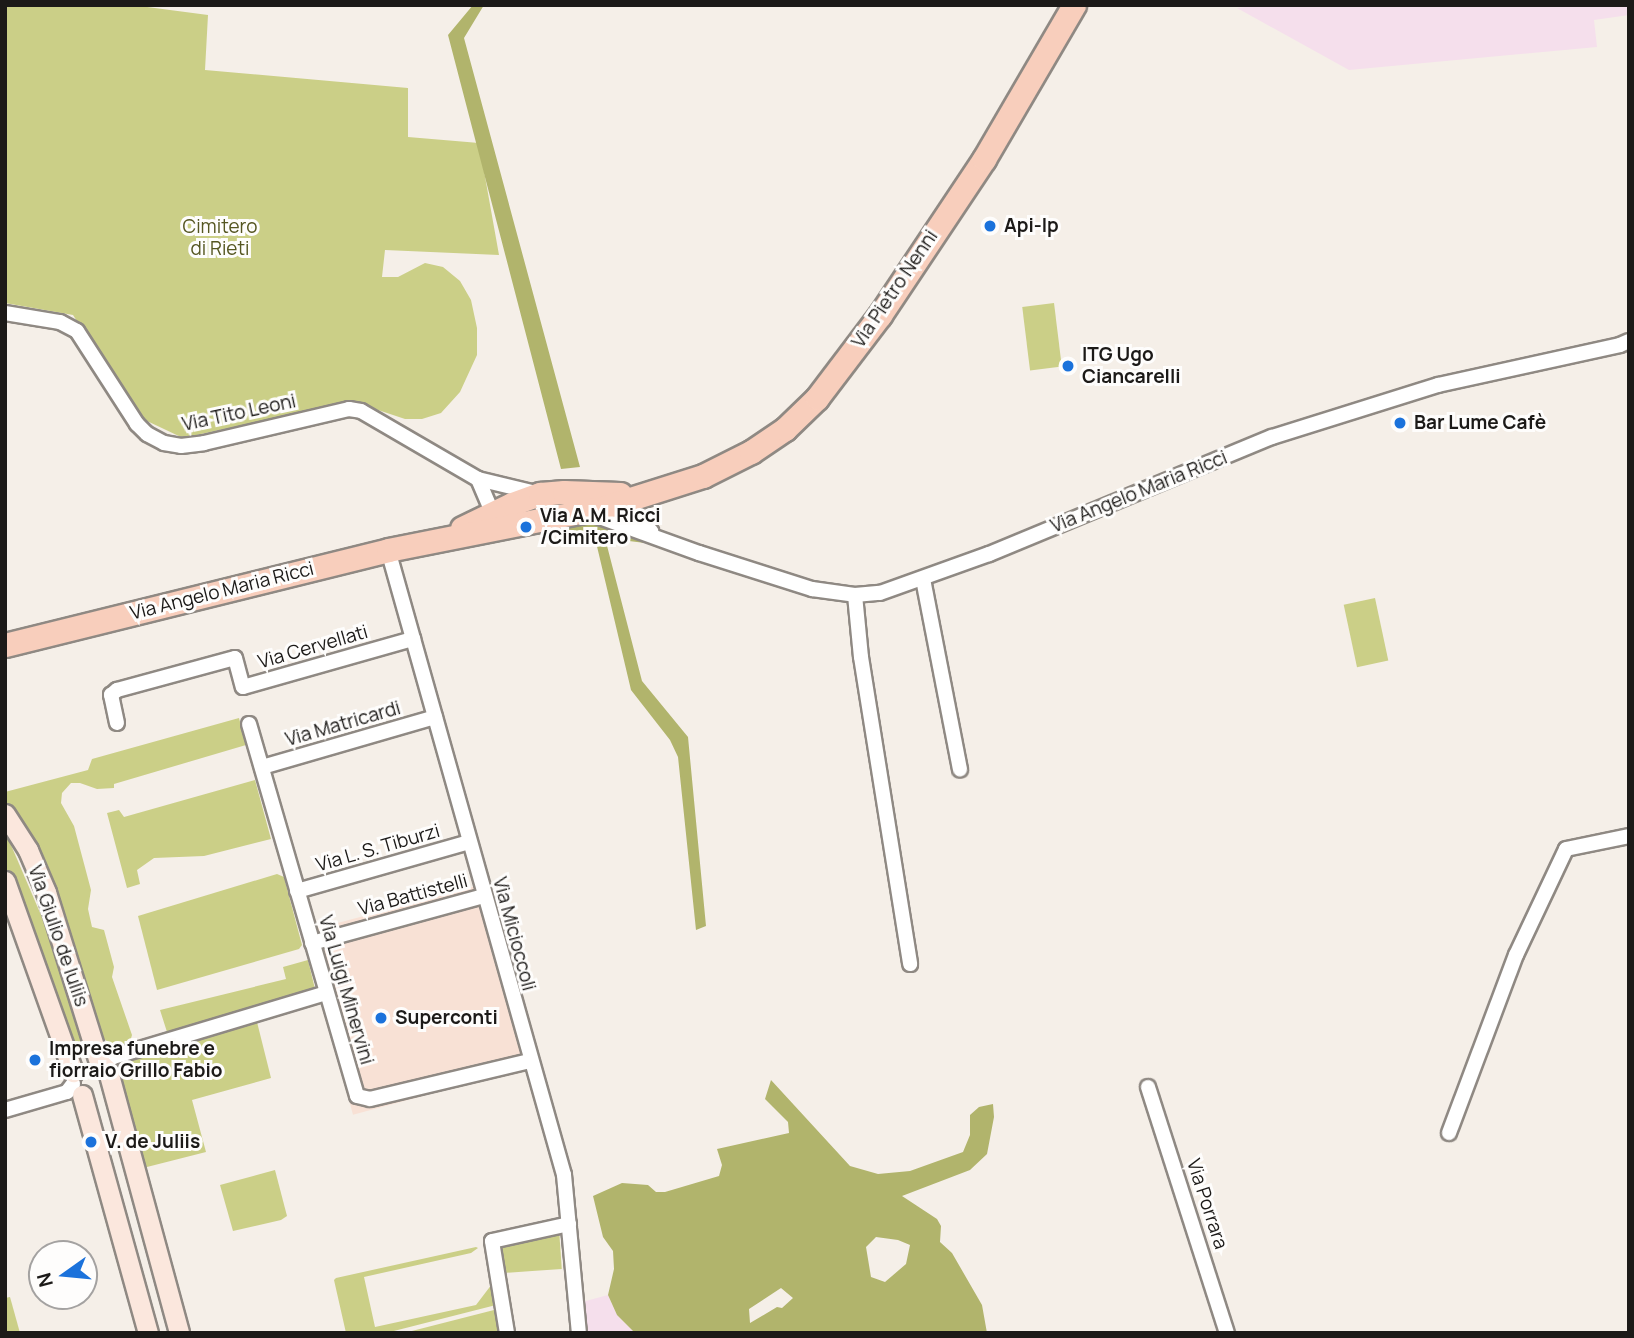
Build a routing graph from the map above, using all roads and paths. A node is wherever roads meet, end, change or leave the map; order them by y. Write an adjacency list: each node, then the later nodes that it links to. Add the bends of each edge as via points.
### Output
1 (1074, 5): 6 (main road, Via Pietro Nenni, via 984,159 880,315 817,398 785,429 751,452 703,476)
2 (5, 313): 4 (street, Via Tito Leoni, via 60,322 77,331 137,424 164,443 204,443 349,408 375,416)
3 (1626, 343): 15 (street, Via Angelo Maria Ricci, via 1438,385 1272,437)
4 (478, 479): 7 (street, Via Tito Leoni); 11 (street)
5 (564, 492): 7 (main road, Via Angelo Maria Ricci); 8 (main road, Via Angelo Maria Ricci); 9 (street)
6 (643, 493): 8 (main road, Via Angelo Maria Ricci); 12 (street)
7 (540, 494): 10 (street); 11 (main road, Via Angelo Maria Ricci)
8 (617, 498): 9 (main road, Via Angelo Maria Ricci); 12 (street, Via Angelo Maria Ricci)
9 (574, 514): 10 (main road, Via Angelo Maria Ricci); 13 (street, Via Angelo Maria Ricci)
10 (544, 520): 11 (main road, Via Angelo Maria Ricci)
11 (497, 521): 14 (main road, Via Angelo Maria Ricci)
12 (643, 523): 13 (street, Via Angelo Maria Ricci)
13 (654, 534): 16 (street, Via Angelo Maria Ricci, via 812,589)
14 (388, 550): 17 (street, Via Micioccoli); 18 (main road, Via Angelo Maria Ricci)
15 (923, 579): 16 (street, Via Angelo Maria Ricci, via 880,593); 23 (street)
16 (855, 595): 31 (street)
17 (413, 639): 19 (street, Via Micioccoli); 20 (street, Via Cervellati, via 243,687 235,658 117,690 111,695)
18 (5, 645)
19 (435, 717): 22 (street, Via Matricardi); 26 (street, Via Micioccoli)
20 (117, 723)
21 (249, 724): 22 (street, Via Luigi Minervini)
22 (262, 767): 28 (street, Via Luigi Minervini)
23 (960, 769)
24 (5, 814): 34 (main road, Via Giulio de Iuliis, via 28,850 46,892)
25 (1629, 836): 38 (street, via 1566,849 1516,955)
26 (469, 842): 28 (street, Via L. S. Tiburzi); 29 (street, Via Micioccoli)
27 (5, 881): 35 (main road, Via Giulio de Iuliis)
28 (298, 891): 30 (street, Via Luigi Minervini)
29 (484, 896): 30 (street, Via Battistelli); 33 (street, Via Micioccoli)
30 (312, 943): 32 (street, Via Luigi Minervini)
31 (910, 964)
32 (327, 993): 33 (street, Via Luigi Minervini, via 356,1093 363,1099); 34 (street)
33 (529, 1060): 39 (street, Via Micioccoli, via 564,1175)
34 (105, 1065): 35 (main road, via 87,1060); 35 (main road, via 104,1092 96,1097); 41 (main road, Via Giulio de Iuliis)
35 (76, 1084): 37 (street, via 67,1092); 40 (main road, Via Giulio de Iuliis)
36 (1148, 1087): 44 (street, Via Porrara)
37 (5, 1110)
38 (1448, 1133)
39 (569, 1224): 42 (street, via 492,1241); 43 (street, Via Micioccoli)
40 (148, 1333)
41 (179, 1333)
42 (507, 1333)
43 (579, 1333)
44 (1227, 1333)

